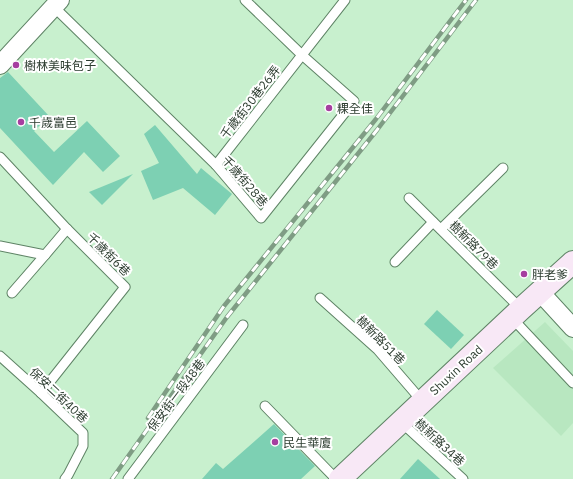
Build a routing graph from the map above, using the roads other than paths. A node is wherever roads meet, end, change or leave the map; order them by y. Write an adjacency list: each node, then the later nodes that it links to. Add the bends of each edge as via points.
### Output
1 (245, 0): 4 (lane)
2 (345, 0): 4 (lane, 千歲街30巷26弄)
3 (57, 3): 5 (street); 7 (lane, 千歲街28巷)
4 (302, 55): 7 (lane, 千歲街30巷26弄); 7 (lane, 千歲街28巷, via 354,101 261,218)
5 (1, 61)
6 (0, 157): 11 (lane, 千歲街6巷)
7 (216, 165)
8 (503, 168): 12 (lane)
9 (409, 198): 10 (lane, 樹新路79巷)
10 (433, 222): 12 (lane, 樹新路79巷); 15 (lane)
11 (67, 229): 14 (lane); 25 (lane, 千歲街6巷, via 125,287)
12 (440, 229): 20 (lane, 樹新路79巷)
13 (0, 246): 14 (lane)
14 (45, 255): 18 (lane)
15 (395, 262)
16 (573, 262): 17 (main road, Shuxin Road)
17 (540, 292): 20 (main road, Shuxin Road); 22 (street)
18 (12, 293)
19 (320, 298): 26 (lane, 樹新路51巷, via 378,350)
20 (517, 313): 24 (lane, 樹新路79巷); 26 (main road, Shuxin Road)
21 (243, 325): 30 (lane, 保安街一段48巷)
22 (573, 328)
23 (0, 356): 25 (lane, 保安二街40巷)
24 (573, 383)
25 (41, 393): 29 (lane, 保安二街40巷, via 83,433 83,446)
26 (422, 401): 28 (main road, Shuxin Road)
27 (265, 406): 31 (lane)
28 (401, 422): 32 (main road, Shuxin Road); 33 (lane, 樹新路34巷)
29 (65, 479)
30 (128, 479)
31 (336, 479)
32 (340, 479)
33 (463, 479)

